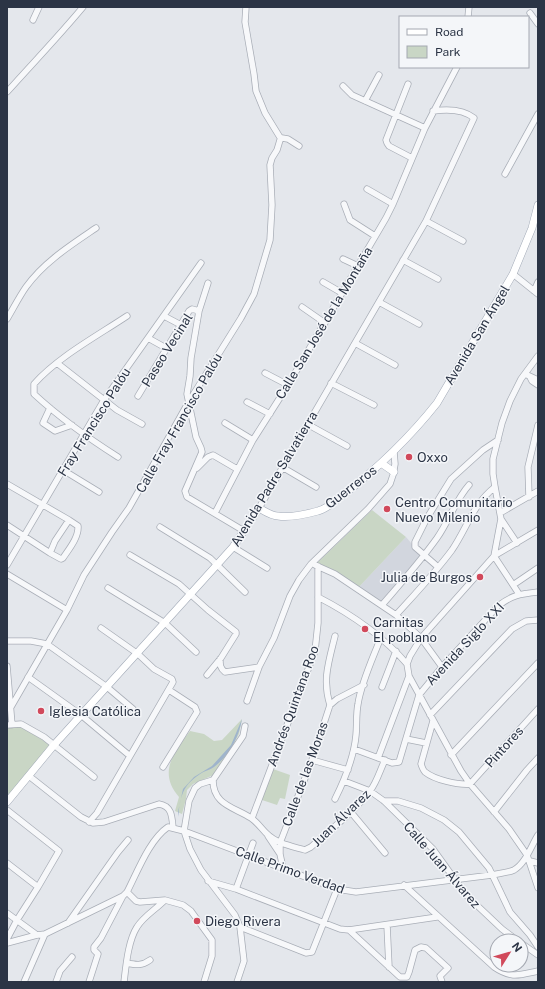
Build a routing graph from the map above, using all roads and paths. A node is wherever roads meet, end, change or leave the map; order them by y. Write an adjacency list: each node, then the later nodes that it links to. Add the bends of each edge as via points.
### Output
1 (39, 7): 5 (street)
2 (82, 7): 11 (street)
3 (246, 7): 17 (street, via 245,22 256,91 265,113)
4 (530, 12): 6 (street)
5 (33, 20)
6 (538, 24)
7 (456, 68): 13 (street, Calle San José de la Montaña)
8 (379, 75): 12 (street)
9 (408, 84): 15 (street)
10 (343, 86): 12 (street, via 352,95)
11 (7, 92)
12 (366, 101): 15 (street)
13 (433, 111): 16 (street, Calle San José de la Montaña); 25 (street, Avenida Padre Salvatierra, via 457,111 470,114 474,118)
14 (538, 114): 20 (street)
15 (396, 115): 16 (street); 19 (street, via 386,143)
16 (425, 128): 19 (street, Calle San José de la Montaña)
17 (281, 139): 18 (street, via 288,139); 64 (street, Calle Fray Francisco Palóu, via 270,165 270,240 254,294)
18 (299, 146)
19 (412, 158): 23 (street, Calle San José de la Montaña)
20 (506, 174)
21 (367, 189): 23 (street)
22 (344, 204): 27 (street, via 350,220)
23 (393, 204): 27 (street, Calle San José de la Montaña)
24 (538, 205): 33 (main road, Avenida San Ángel, via 532,228)
25 (426, 221): 28 (street); 30 (street, Avenida Padre Salvatierra)
26 (96, 228): 45 (street, via 60,253 40,272 26,287)
27 (376, 236): 32 (street, Calle San José de la Montaña)
28 (463, 240)
29 (343, 259): 32 (street)
30 (403, 260): 34 (street); 40 (street, Avenida Padre Salvatierra)
31 (201, 263): 44 (street, Fray Francisco Palóu)
32 (358, 266): 39 (street, Calle San José de la Montaña)
33 (513, 274): 38 (street); 77 (main road, Avenida San Ángel, via 437,402 426,418)
34 (438, 279)
35 (323, 282): 39 (street)
36 (538, 282): 38 (street)
37 (208, 283): 42 (street, Paseo Vecinal)
38 (536, 292)
39 (342, 293): 46 (street, Calle San José de la Montaña)
40 (379, 302): 47 (street); 50 (street, Avenida Padre Salvatierra)
41 (302, 307): 46 (street)
42 (199, 311): 48 (street, Paseo Vecinal, via 189,311); 64 (street, Paseo Vecinal, via 191,358)
43 (127, 316): 53 (street)
44 (164, 316): 48 (street); 49 (street, Fray Francisco Palóu)
45 (7, 319)
46 (325, 323): 60 (street, Calle San José de la Montaña)
47 (419, 324)
48 (181, 325): 51 (street, Paseo Vecinal)
49 (148, 338): 51 (street); 62 (street, Fray Francisco Palóu)
50 (355, 343): 54 (street); 58 (street, Avenida Padre Salvatierra)
51 (166, 348): 61 (street, Paseo Vecinal)
52 (538, 356): 56 (street)
53 (57, 363): 62 (street); 66 (street, via 34,384 34,394)
54 (395, 365)
55 (265, 373): 60 (street)
56 (528, 375): 57 (street); 59 (street); 75 (street, via 510,401)
57 (538, 380)
58 (331, 383): 65 (street); 70 (street, Avenida Padre Salvatierra)
59 (538, 385)
60 (288, 386): 67 (street, Calle San José de la Montaña)
61 (138, 396)
62 (104, 400): 69 (street); 73 (street, Fray Francisco Palóu)
63 (247, 402): 67 (street)
64 (188, 403): 83 (street, via 202,452); 124 (street, Calle Fray Francisco Palóu, via 129,508 84,575)
65 (374, 405)
66 (50, 408): 71 (street); 71 (street, via 43,423 55,431)
67 (270, 414): 74 (street, Calle San José de la Montaña)
68 (225, 423): 74 (street)
69 (142, 424)
70 (307, 424): 76 (street); 80 (street, Avenida Padre Salvatierra)
71 (72, 425): 73 (street)
72 (538, 425): 91 (street, via 528,467)
73 (84, 436): 78 (street); 82 (street, Fray Francisco Palóu)
74 (253, 440): 81 (street, Calle San José de la Montaña)
75 (498, 440): 88 (street, via 493,459); 106 (street, via 451,479 415,542 415,547)
76 (347, 446)
77 (394, 452): 79 (main road, Guerreros); 84 (street)
78 (118, 457)
79 (381, 463): 84 (main road); 93 (main road, Guerreros, via 333,503 319,511 277,516)
80 (282, 467): 87 (street); 93 (street, Avenida Padre Salvatierra)
81 (238, 469): 83 (street, via 213,455); 94 (street, Calle San José de la Montaña)
82 (63, 470): 90 (street); 92 (street, Fray Francisco Palóu)
83 (195, 470): 94 (street, via 186,488 187,497)
84 (394, 472): 108 (street, via 390,484 368,509)
85 (7, 484): 92 (street)
86 (469, 485): 106 (street)
87 (316, 487)
88 (494, 487): 95 (street); 112 (street, via 478,503 452,549)
89 (538, 490): 91 (street)
90 (99, 492)
91 (529, 497): 95 (street)
92 (43, 505): 96 (street); 101 (street, Fray Francisco Palóu)
93 (259, 508): 100 (main road, Avenida Padre Salvatierra)
94 (216, 513): 100 (street)
95 (500, 516): 102 (street); 107 (street)
96 (69, 520): 104 (street, via 55,540); 104 (street, via 78,526 75,539 63,558)
97 (7, 525): 101 (street)
98 (160, 527): 110 (street, via 201,551)
99 (538, 530): 102 (street)
100 (244, 531): 103 (main road, Avenida Padre Salvatierra)
101 (24, 536): 104 (street); 109 (street, Fray Francisco Palóu)
102 (517, 543): 107 (street)
103 (233, 547): 110 (main road, Avenida Padre Salvatierra); 113 (street)
104 (50, 553)
105 (130, 555): 120 (street)
106 (424, 555): 112 (street); 123 (street)
107 (494, 556): 116 (street); 131 (street)
108 (311, 564): 111 (street); 141 (street, via 290,596 274,638)
109 (7, 565)
110 (217, 565): 118 (street); 120 (main road, Avenida Padre Salvatierra)
111 (318, 566): 122 (street, Andrés Quintana Roo); 123 (street, via 336,574)
112 (438, 567): 125 (street)
113 (267, 568)
114 (538, 568): 116 (street)
115 (7, 574): 124 (street)
116 (513, 585): 121 (street)
117 (108, 588): 127 (street)
118 (245, 592)
119 (538, 592): 121 (street, Avenida Siglo XXI)
120 (191, 594): 127 (main road, Avenida Padre Salvatierra); 137 (street, via 236,632)
121 (519, 594): 142 (street, Avenida Siglo XXI, via 498,606)
122 (318, 597): 130 (street); 185 (street, Andrés Quintana Roo, via 315,651)
123 (382, 605): 125 (street)
124 (68, 610): 133 (street, Calle Fray Francisco Palóu)
125 (396, 615): 131 (street)
126 (538, 620): 157 (street, via 526,621 512,629)
127 (165, 623): 135 (street); 136 (main road, Avenida Padre Salvatierra)
128 (101, 628): 136 (street)
129 (335, 636): 152 (street, via 325,678)
130 (381, 638): 134 (street); 146 (street)
131 (421, 638): 139 (street); 142 (street)
132 (7, 642): 133 (street, via 31,641)
133 (46, 644): 145 (street, Calle Fray Francisco Palóu); 147 (street)
134 (396, 651): 139 (street); 148 (street)
135 (196, 652)
136 (138, 654): 147 (main road, Avenida Padre Salvatierra); 149 (street, via 154,669 172,679)
137 (221, 658): 141 (street, via 220,666 225,672); 143 (street)
138 (538, 663): 165 (street)
139 (407, 664): 144 (street)
140 (7, 666): 153 (street)
141 (259, 667): 151 (street)
142 (442, 667): 150 (street, Avenida Siglo XXI)
143 (206, 675)
144 (409, 676): 150 (street); 167 (street)
145 (28, 677): 153 (street, Calle Fray Francisco Palóu); 156 (street)
146 (364, 685): 152 (street); 164 (street, via 358,704)
147 (107, 687): 154 (street); 156 (main road, Avenida Padre Salvatierra)
148 (382, 687)
149 (169, 690): 166 (street); 171 (street, via 195,707 197,712)
150 (419, 695): 157 (street); 161 (street)
151 (247, 701)
152 (330, 705): 169 (street, Calle de las Moras)
153 (11, 707): 159 (street)
154 (133, 709)
155 (538, 709): 177 (street, Pintores)
156 (81, 715): 163 (main road, Avenida Padre Salvatierra); 166 (street)
157 (430, 715): 158 (street)
158 (433, 721): 162 (street); 165 (street)
159 (10, 725): 163 (street, via 21,724)
160 (245, 726): 175 (street, via 242,736)
161 (406, 739): 162 (street); 170 (street, via 399,762)
162 (426, 744): 177 (street, via 421,764 426,773 447,781)
163 (54, 745): 173 (main road, Avenida Padre Salvatierra); 174 (street)
164 (354, 749): 167 (street); 172 (street)
165 (451, 755): 177 (street)
166 (130, 756): 186 (street, via 97,813)
167 (378, 758): 170 (street)
168 (538, 758): 184 (street)
169 (312, 760): 172 (street); 193 (street, Calle de las Moras)
170 (385, 760): 178 (street, Juan Álvarez)
171 (163, 767)
172 (348, 770): 176 (street)
173 (29, 776): 181 (main road, Avenida Padre Salvatierra); 186 (street)
174 (94, 777)
175 (213, 780): 185 (street, via 213,789 224,803); 188 (street, via 195,788 189,801)
176 (344, 781): 178 (street, Calle Juan Álvarez); 179 (street)
177 (470, 784): 184 (street)
178 (370, 791): 180 (street, Calle Juan Álvarez); 183 (street, Juan Álvarez)
179 (335, 799)
180 (384, 800): 201 (street, via 421,808 452,826); 202 (street, Calle Juan Álvarez, via 432,849)
181 (7, 802)
182 (7, 810): 205 (street, via 58,850 59,853)
183 (350, 811): 193 (street, Juan Álvarez, via 309,849); 194 (street)
184 (494, 812): 197 (street)
185 (252, 818): 189 (street)
186 (89, 822): 187 (street, via 104,822 159,804 164,805 171,815)
187 (170, 828): 188 (street, Calle Primo Verdad); 209 (street, via 163,830 151,846)
188 (184, 831): 196 (street, Calle Primo Verdad); 203 (street, via 190,849)
189 (267, 834): 193 (street); 195 (street)
190 (538, 836): 197 (street, Calle Primo Verdad)
191 (128, 840): 215 (street)
192 (253, 843): 196 (street)
193 (280, 844): 195 (street)
194 (385, 853)
195 (280, 854): 200 (street)
196 (248, 855): 200 (street, Calle Primo Verdad); 207 (street)
197 (529, 858): 199 (street); 201 (street, Calle Primo Verdad, via 515,869); 206 (street)
198 (7, 863): 205 (street)
199 (538, 863)
200 (283, 868): 208 (street, Calle Primo Verdad)
201 (492, 874): 202 (street, Calle Primo Verdad); 224 (street, via 510,912)
202 (455, 879): 204 (street, Calle Primo Verdad); 219 (street, Calle Juan Álvarez, via 466,895)
203 (208, 881): 207 (street); 217 (street, via 235,915)
204 (404, 885): 208 (street, Calle Primo Verdad, via 356,892); 212 (street)
205 (38, 887): 213 (street)
206 (538, 888)
207 (236, 889): 214 (street)
208 (338, 889): 214 (street)
209 (125, 894): 210 (street, via 140,902); 215 (street); 234 (street, via 94,947 98,956)
210 (165, 900): 229 (street, via 138,925 131,941); 236 (street, via 183,904 211,936 212,956)
211 (7, 912): 213 (street)
212 (437, 916): 216 (street); 231 (street, via 502,972 515,975)
213 (17, 920): 221 (street); 222 (street)
214 (324, 923): 217 (street, via 312,952 306,953); 218 (street)
215 (66, 924): 220 (street)
216 (387, 925): 218 (street); 230 (street)
217 (240, 927): 237 (street, via 244,961)
218 (349, 930): 230 (street)
219 (507, 933)
220 (45, 934): 221 (street); 232 (street)
221 (37, 935): 223 (street)
222 (7, 938)
223 (7, 943)
224 (538, 947)
225 (529, 949): 226 (street)
226 (538, 955)
227 (72, 957): 233 (street, via 60,971)
228 (150, 960): 229 (street, via 138,965)
229 (127, 963): 235 (street)
230 (389, 967): 238 (street, via 397,975 406,977 414,950 421,946 448,967 440,976)
231 (538, 970)
232 (24, 982)
233 (56, 982)
234 (89, 982)
235 (124, 982)
236 (204, 982)
237 (237, 982)
238 (442, 982)

